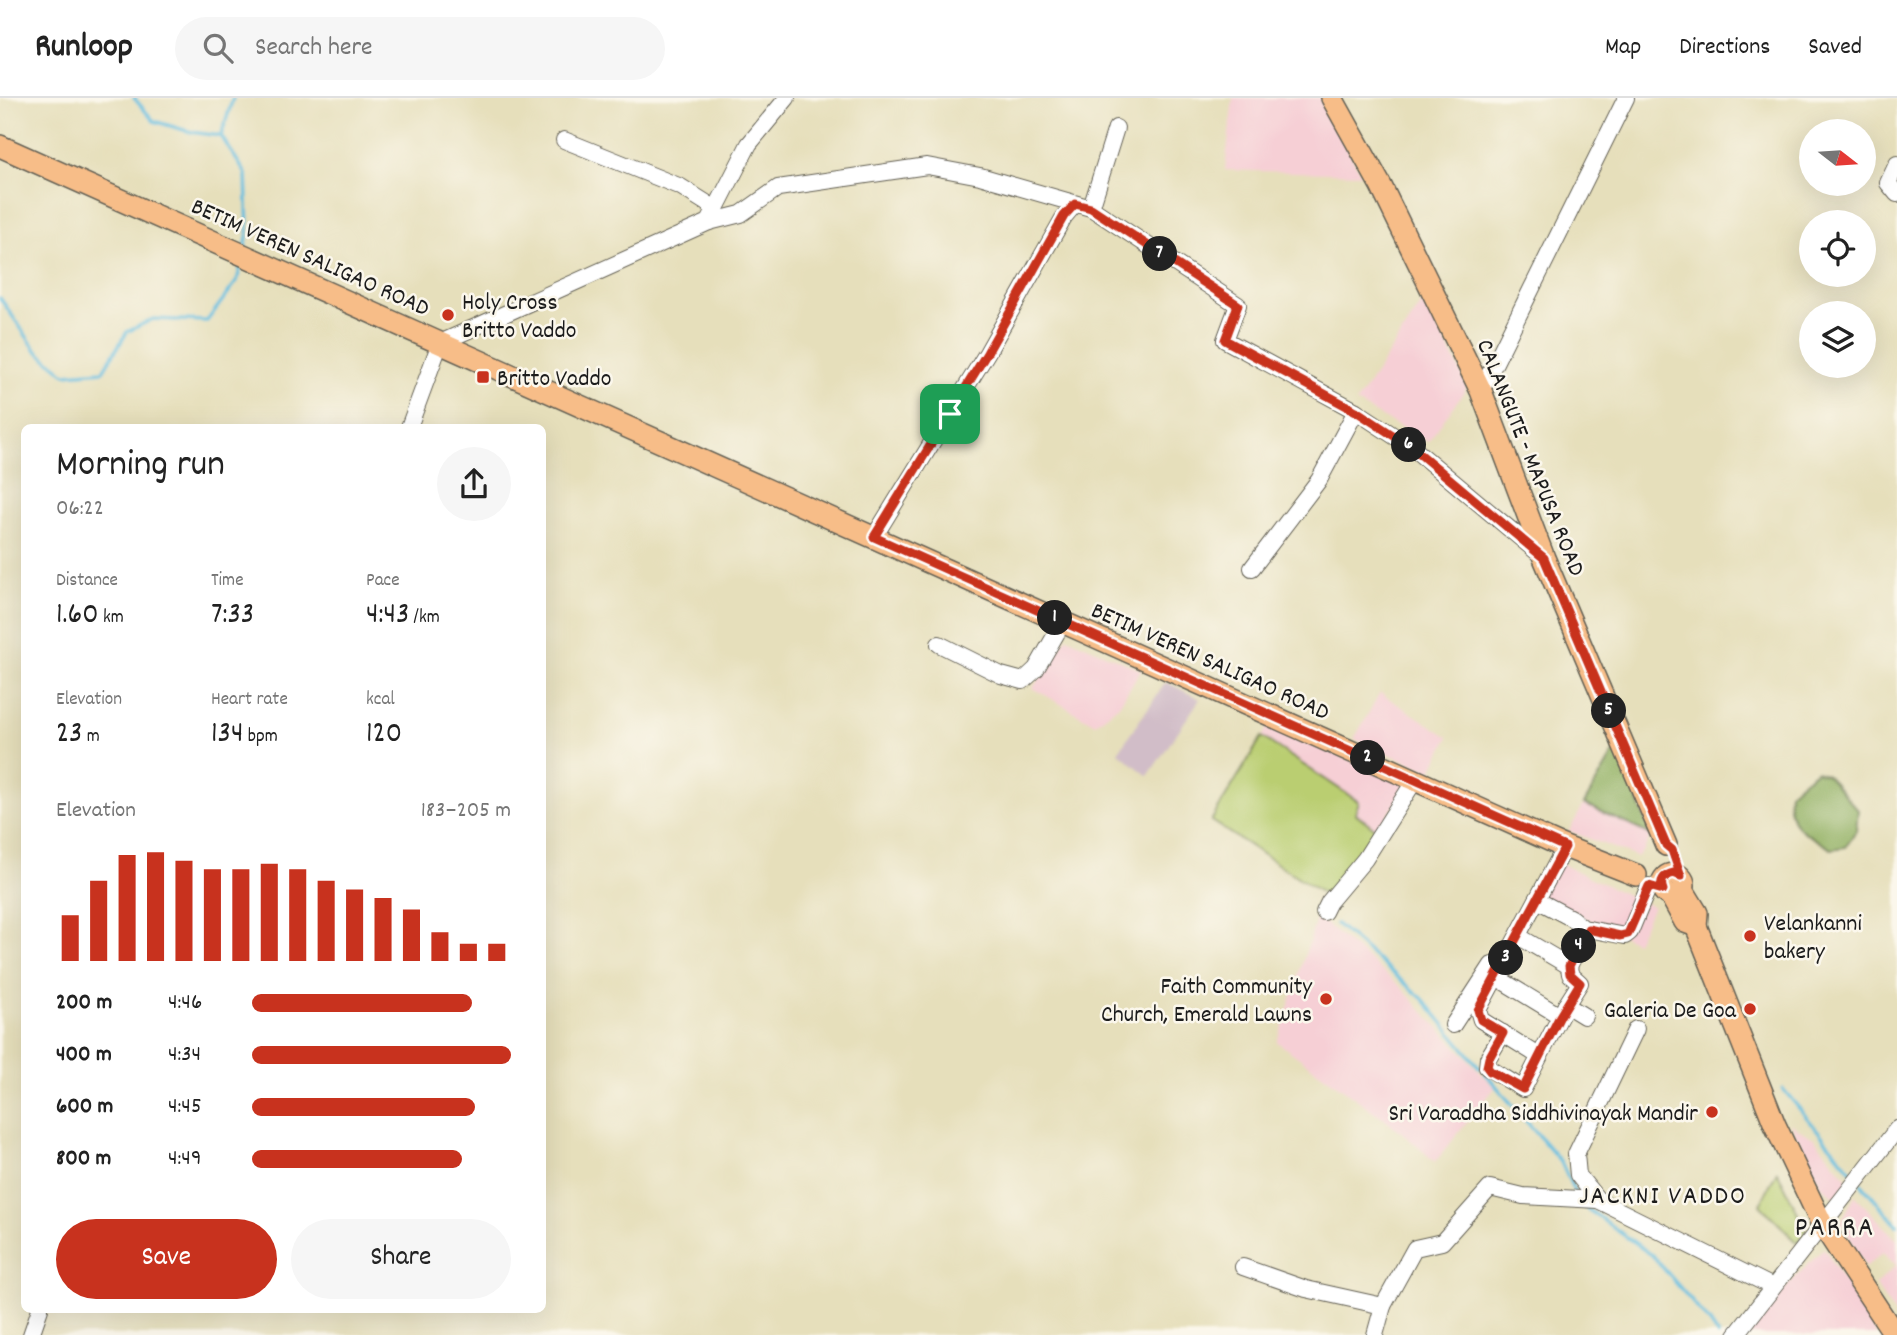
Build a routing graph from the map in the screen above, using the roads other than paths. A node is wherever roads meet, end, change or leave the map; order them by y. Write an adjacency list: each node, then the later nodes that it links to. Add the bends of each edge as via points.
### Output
1 (787, 98): 10 (street, via 749,144)
2 (1332, 98): 12 (main road, CALANGUTE - MAPUSA ROAD, via 1381,186)
3 (1626, 98): 12 (street)
4 (1116, 128): 9 (street)
5 (564, 140): 10 (street, via 681,187)
6 (0, 146): 11 (main road, BETIM VEREN SALIGAO ROAD)
7 (1897, 163): 8 (street, via 1888,183)
8 (1897, 194)
9 (1083, 206): 10 (street, via 927,166 778,188 741,214); 13 (street, via 1238,305 1225,340); 15 (street, via 1064,216 987,353)
10 (713, 215): 11 (street)
11 (440, 343): 14 (street); 15 (main road, BETIM VEREN SALIGAO ROAD)
12 (1481, 391): 16 (main road, CALANGUTE - MAPUSA ROAD)
13 (1356, 411): 16 (street, via 1414,449); 17 (street, via 1320,480)
14 (410, 424)
15 (874, 537): 18 (main road, BETIM VEREN SALIGAO ROAD)
16 (1544, 558): 22 (main road, CALANGUTE - MAPUSA ROAD, via 1666,845)
17 (1252, 568)
18 (1063, 622): 19 (street, via 1036,670 1023,681); 20 (main road, BETIM VEREN SALIGAO ROAD)
19 (939, 644)
20 (1415, 780): 21 (main road, BETIM VEREN SALIGAO ROAD); 24 (street, via 1365,859)
21 (1563, 846): 22 (main road, BETIM VEREN SALIGAO ROAD); 23 (street); 31 (street)
22 (1664, 883): 25 (street, via 1628,934); 37 (main road, CALANGUTE - MAPUSA ROAD, via 1697,913 1696,926 1775,1125)
23 (1537, 900): 25 (street); 26 (street)
24 (1324, 912)
25 (1588, 929): 27 (street)
26 (1518, 936): 27 (street); 28 (street)
27 (1569, 966): 29 (street, via 1570,974 1580,983)
28 (1496, 977): 29 (street); 33 (street, via 1478,1016)
29 (1563, 1011): 30 (street); 34 (street)
30 (1584, 1016)
31 (1453, 1025)
32 (1636, 1029): 36 (street, via 1576,1154 1578,1175)
33 (1503, 1033): 34 (street); 34 (street, via 1487,1063 1490,1071 1523,1089)
34 (1539, 1056)
35 (1897, 1129): 37 (street)
36 (1598, 1200): 39 (street); 40 (street, via 1523,1196 1490,1188 1442,1242 1415,1248)
37 (1822, 1224): 39 (street); 45 (main road, CALANGUTE - MAPUSA ROAD)
38 (1243, 1267): 40 (street, via 1306,1289)
39 (1773, 1287): 44 (street)
40 (1383, 1306): 43 (street)
41 (39, 1313): 42 (street)
42 (31, 1335)
43 (1374, 1335)
44 (1736, 1335)
45 (1895, 1335)

